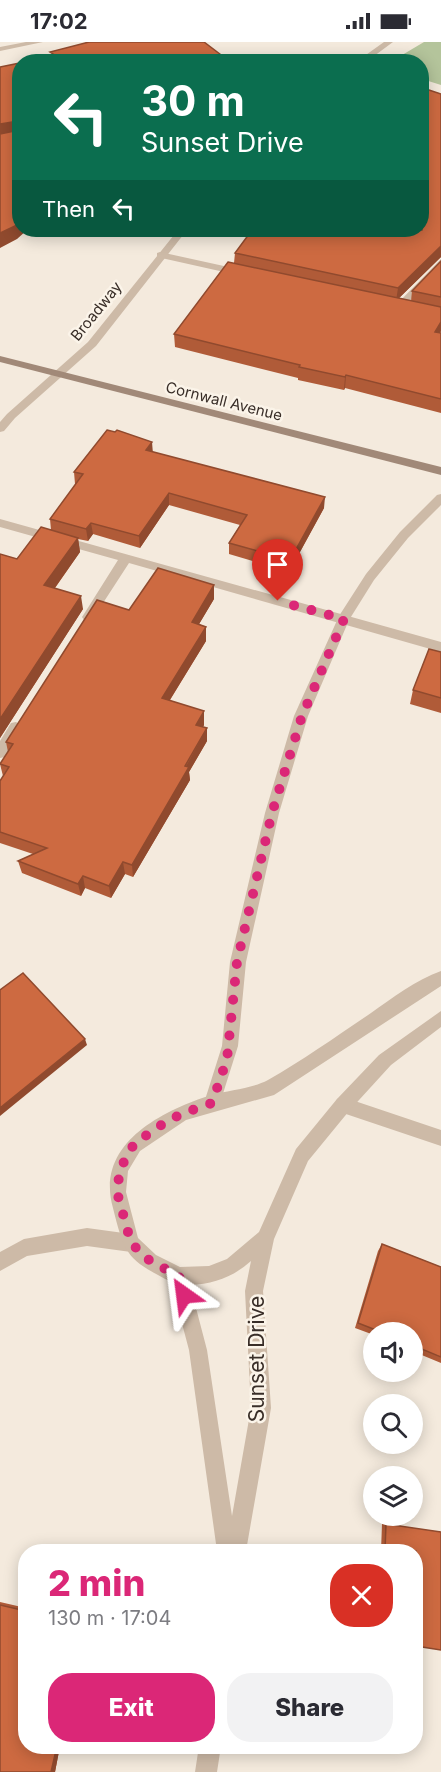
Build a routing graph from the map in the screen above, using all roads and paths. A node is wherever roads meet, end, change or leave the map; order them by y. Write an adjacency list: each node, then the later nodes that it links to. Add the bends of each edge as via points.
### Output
1 (39, 42): 3 (street)
2 (389, 42): 4 (street)
3 (0, 49)
4 (372, 54)
5 (176, 237): 6 (street, Broadway)
6 (160, 255): 8 (street); 11 (street, Broadway, via 93,344)
7 (441, 262): 9 (street, via 404,308)
8 (251, 275)
9 (388, 304)
10 (0, 359): 11 (main road, Cornwall Avenue)
11 (57, 375): 12 (street, Broadway); 13 (main road, Cornwall Avenue)
12 (0, 429)
13 (441, 471)
14 (441, 498): 17 (street, via 370,577)
15 (0, 523): 16 (street)
16 (126, 558): 17 (street); 18 (street)
17 (344, 619): 19 (street); 24 (street, via 302,716 272,813 237,962 230,1047)
18 (82, 626)
19 (441, 646)
20 (25, 714): 21 (street)
21 (0, 753)
22 (441, 978): 24 (street, via 268,1089)
23 (441, 1018): 25 (street, via 385,1060)
24 (212, 1103): 28 (street, via 181,1114 134,1144 120,1169 117,1192)
25 (343, 1105): 26 (street); 27 (street, via 302,1155)
26 (441, 1138)
27 (265, 1238): 30 (street, via 233,1265 209,1275); 32 (street, Sunset Drive, via 254,1292 261,1408)
28 (131, 1243): 29 (street, via 87,1237 24,1248); 30 (street, via 150,1261)
29 (0, 1262)
30 (179, 1276): 31 (street, via 198,1350)
31 (226, 1544)
32 (237, 1544)
33 (209, 1754): 34 (street)
34 (206, 1772)

